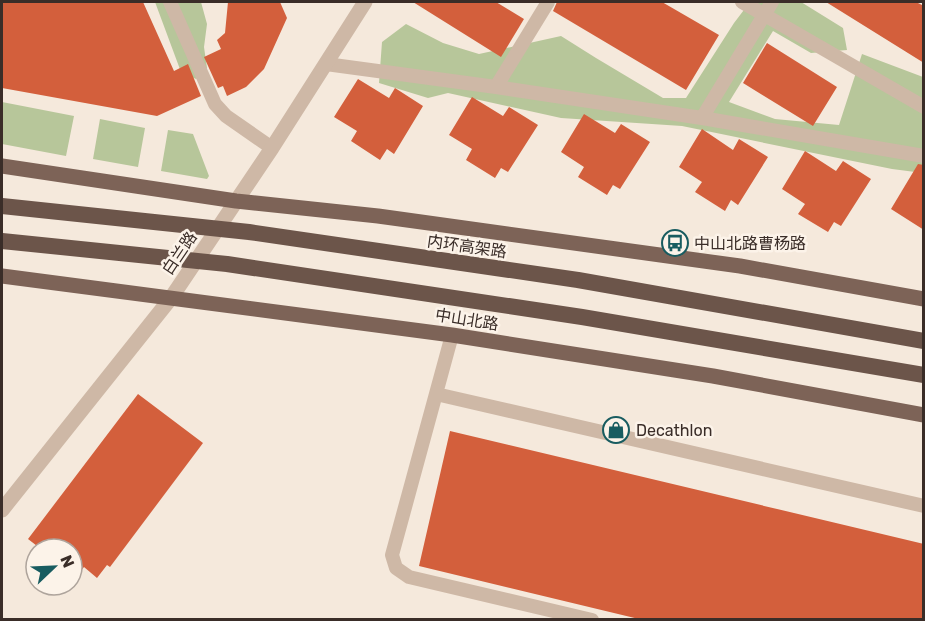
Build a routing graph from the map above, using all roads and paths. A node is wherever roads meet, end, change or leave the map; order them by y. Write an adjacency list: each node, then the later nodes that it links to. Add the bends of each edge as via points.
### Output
1 (170, 2): 11 (lane, via 215,104)
2 (365, 2): 7 (street, 白兰路)
3 (548, 2): 8 (lane)
4 (742, 2): 6 (lane)
5 (772, 2): 6 (lane)
6 (765, 15): 9 (lane); 10 (lane)
7 (326, 64): 8 (lane); 11 (street, 白兰路)
8 (496, 87): 10 (lane)
9 (924, 107)
10 (702, 118): 12 (lane)
11 (272, 148): 14 (street, 白兰路)
12 (924, 156)
13 (2, 165): 14 (main road)
14 (236, 201): 18 (street, 白兰路); 19 (main road, via 378,216 740,266)
15 (2, 206): 21 (highway, 内环高架路, bridge, via 249,232 578,280)
16 (2, 242): 22 (highway, bridge, via 238,266 582,317)
17 (2, 276): 18 (main road, 中山北路)
18 (171, 297): 20 (main road, 中山北路); 26 (street, 白兰路)
19 (924, 299)
20 (452, 335): 23 (lane); 24 (main road, 中山北路, via 713,376)
21 (924, 341)
22 (924, 375)
23 (436, 394): 25 (lane); 27 (lane, via 392,555 396,568 409,578)
24 (924, 415)
25 (924, 506)
26 (2, 510)
27 (592, 620)

